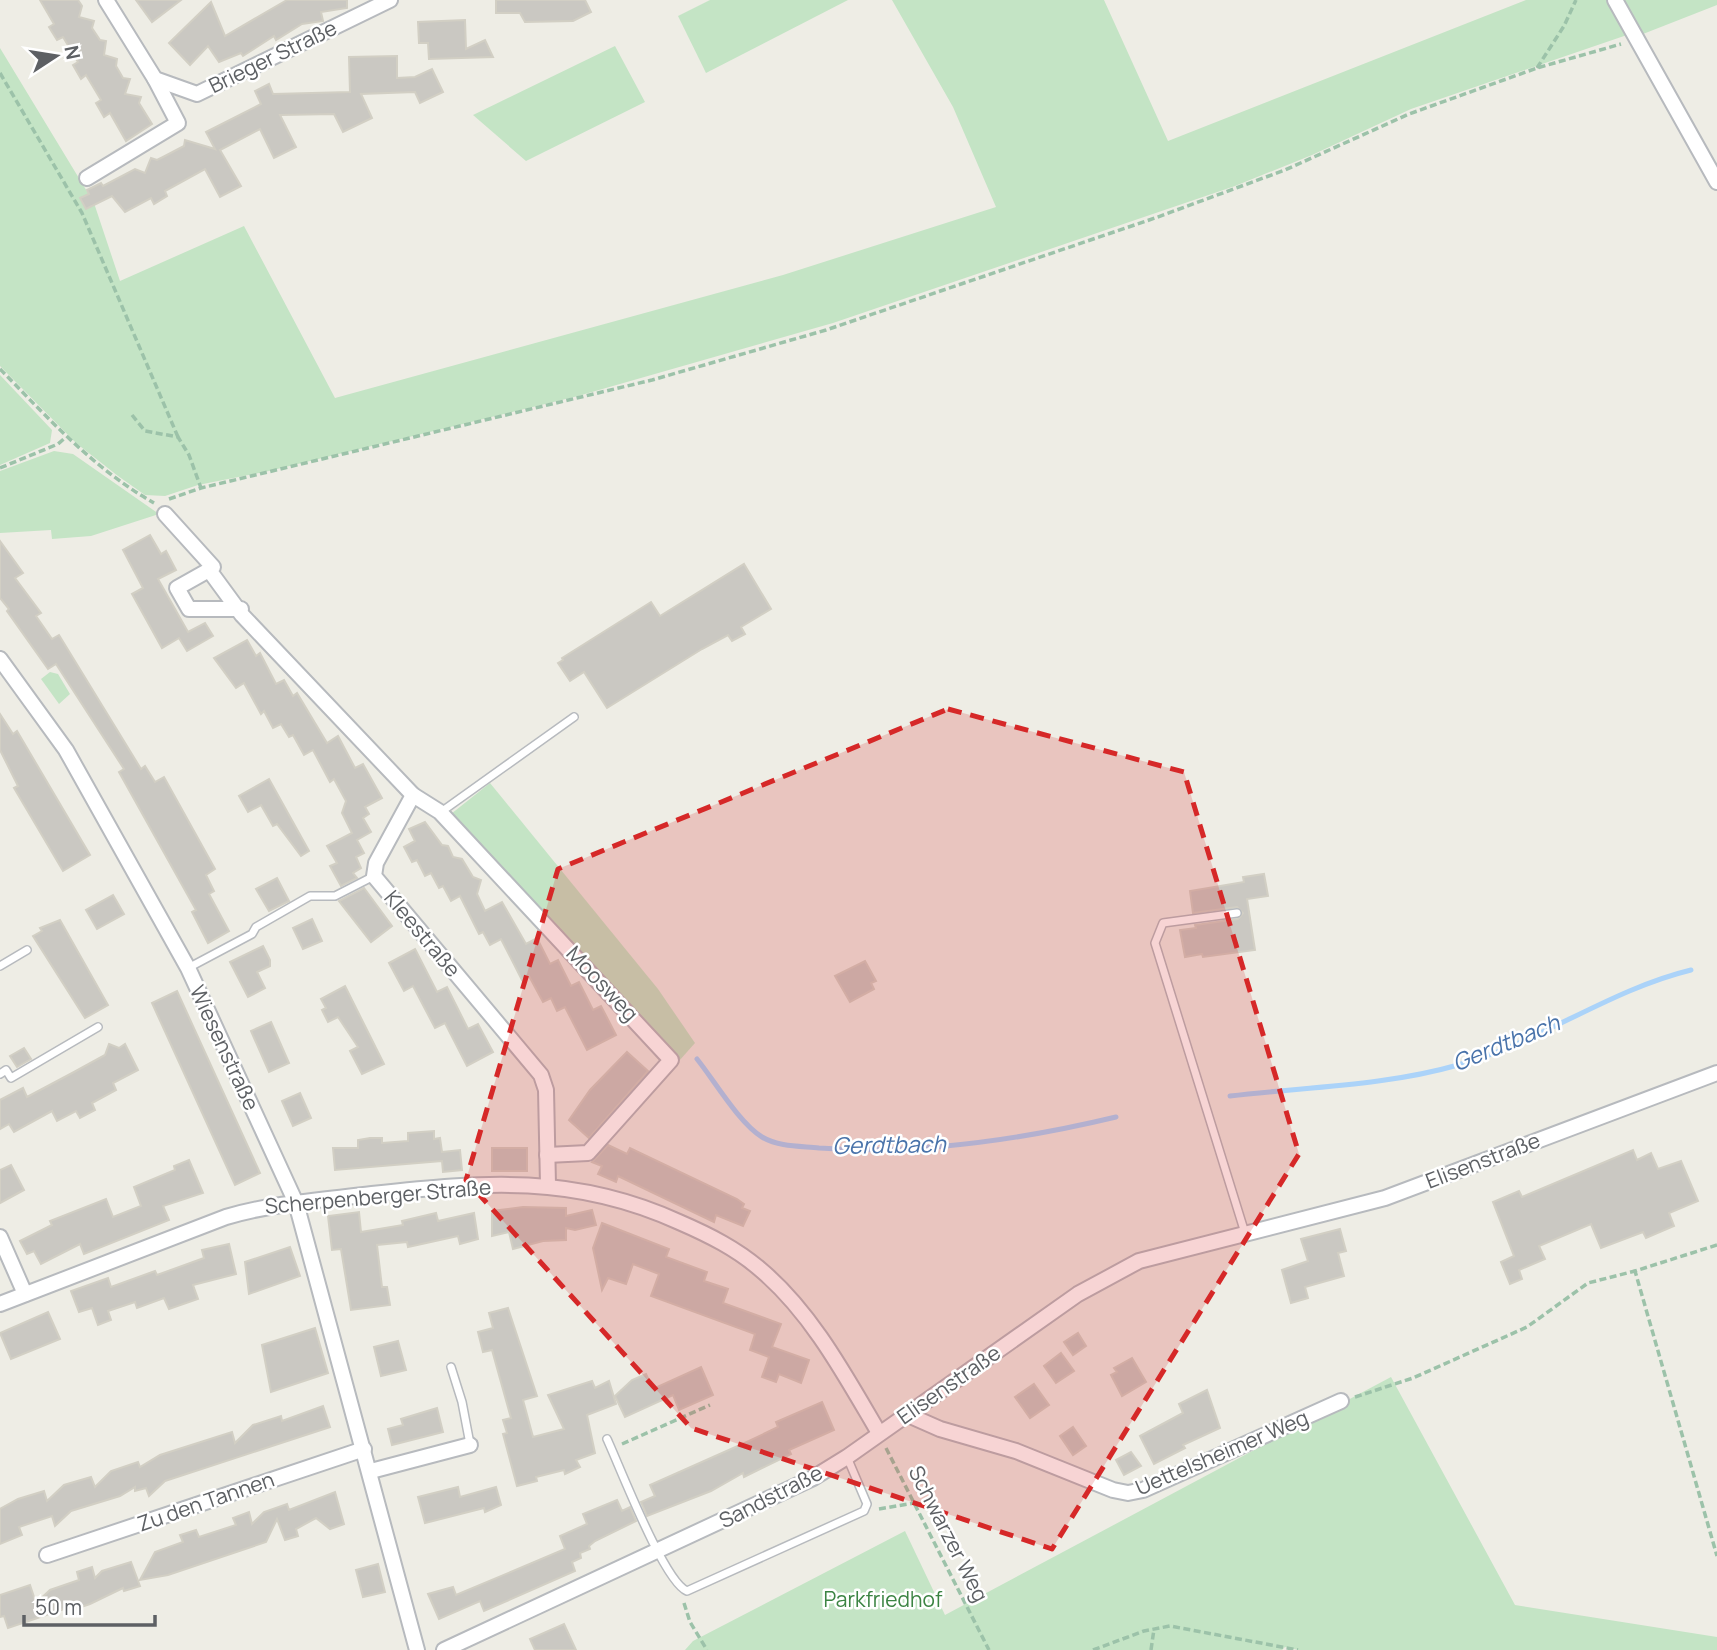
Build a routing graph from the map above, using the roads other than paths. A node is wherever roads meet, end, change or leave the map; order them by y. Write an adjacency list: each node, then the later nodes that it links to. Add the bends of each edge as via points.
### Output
1 (106, 0): 4 (street)
2 (390, 0): 4 (street, Brieger Straße, via 197,94)
3 (1615, 0): 6 (street)
4 (155, 79): 5 (street, via 178,123)
5 (87, 178)
6 (1717, 182)
7 (165, 514): 8 (street, via 213,568)
8 (209, 570): 9 (street); 9 (street, via 177,588 189,609)
9 (241, 609): 12 (street)
10 (0, 659): 18 (street, Wiesenstraße, via 66,750)
11 (574, 717): 13 (lane)
12 (413, 794): 13 (street, Moosweg); 14 (street, Kleestraße, via 376,863)
13 (440, 812): 22 (street, Moosweg, via 671,1060 588,1153)
14 (374, 876): 18 (lane, via 335,896 310,896); 22 (street, Kleestraße, via 541,1075 546,1090)
15 (1237, 913): 25 (lane, via 1163,923 1155,943)
16 (27, 950): 17 (lane)
17 (0, 966)
18 (188, 968): 24 (street, Wiesenstraße)
19 (98, 1027): 21 (lane, via 11,1078 6,1070)
20 (1717, 1073): 25 (street, Elisenstraße, via 1385,1198)
21 (0, 1074)
22 (547, 1155): 23 (street, Kleestraße)
23 (548, 1185): 24 (street, Scherpenberger Straße, via 421,1189); 32 (street, Scherpenberger Straße, via 606,1194 656,1211 741,1254 787,1295 808,1321)
24 (296, 1203): 27 (street, Scherpenberger Straße, via 226,1217); 35 (street, Wiesenstraße)
25 (1245, 1233): 31 (street, Elisenstraße, via 1117,1271)
26 (0, 1237): 27 (street)
27 (25, 1294): 28 (street, Scherpenberger Straße)
28 (0, 1304)
29 (451, 1367): 34 (lane)
30 (1341, 1401): 31 (street, Uettelsheimer Weg, via 1128,1493)
31 (906, 1414): 32 (street, Elisenstraße)
32 (879, 1433): 36 (street, Sandstraße)
33 (607, 1439): 38 (lane)
34 (470, 1445): 37 (street)
35 (365, 1449): 37 (street, Wiesenstraße); 39 (street, Zu den Tannen)
36 (847, 1457): 38 (street, Sandstraße, via 774,1498); 38 (lane, via 867,1504 864,1511 687,1591 679,1588)
37 (371, 1471): 40 (street, Wiesenstraße)
38 (658, 1552): 41 (street, Sandstraße)
39 (47, 1555)
40 (417, 1650)
41 (444, 1650)

